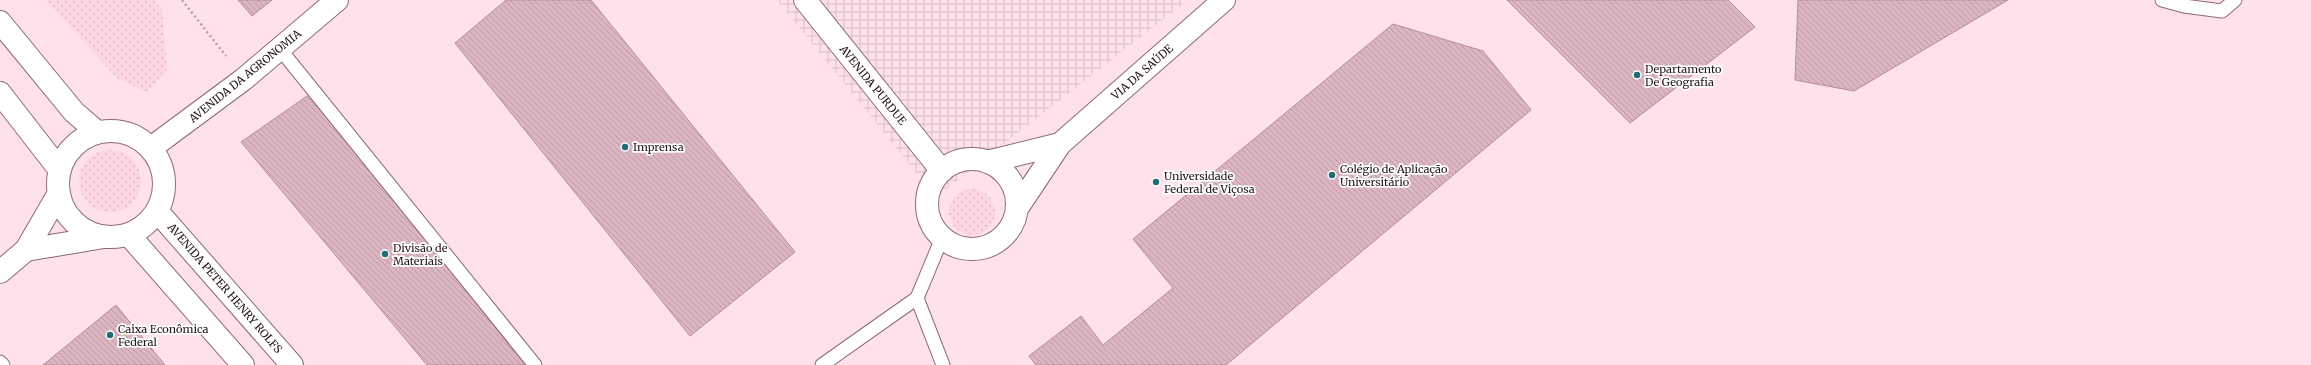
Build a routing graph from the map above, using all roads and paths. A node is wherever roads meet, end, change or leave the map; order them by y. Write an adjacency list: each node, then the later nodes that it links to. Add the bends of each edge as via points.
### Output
1 (182, 0): 9 (path)
2 (337, 0): 8 (street, AVENIDA DA AGRONOMIA)
3 (805, 0): 16 (street, AVENIDA PURDUE)
4 (1224, 0): 12 (street, VIA DA SAÚDE)
5 (2162, 0): 6 (lane, via 2222,11)
6 (2235, 0)
7 (0, 22): 11 (street, via 74,112)
8 (280, 49): 9 (street, AVENIDA DA AGRONOMIA); 30 (lane)
9 (244, 79): 13 (street, AVENIDA DA AGRONOMIA)
10 (0, 93): 15 (street)
11 (97, 132): 13 (street, via 126,132); 15 (street, via 80,140 67,153)
12 (1060, 144): 14 (street, VIA DA SAÚDE); 18 (street, VIA DA SAÚDE)
13 (151, 148): 19 (street, via 160,162 164,178 164,195)
14 (987, 162): 16 (street, via 963,160); 18 (street, via 1000,169 1010,179 1016,192)
15 (59, 169): 17 (street)
16 (942, 170): 22 (street, via 933,180 927,204 933,228)
17 (59, 193): 21 (street, via 64,208 74,222 87,231); 23 (street)
18 (1018, 206): 22 (street, via 1015,221 1007,234 996,243 968,250 954,246)
19 (157, 211): 20 (street, via 150,221); 29 (street, AVENIDA PETER HENRY ROLFS)
20 (128, 234): 21 (street); 28 (street)
21 (104, 237): 23 (street)
22 (942, 238): 25 (lane)
23 (26, 250): 24 (street)
24 (0, 272)
25 (917, 298): 31 (lane); 32 (lane)
26 (0, 362): 27 (lane)
27 (3, 365)
28 (243, 365)
29 (292, 365)
30 (535, 365)
31 (822, 365)
32 (943, 365)

